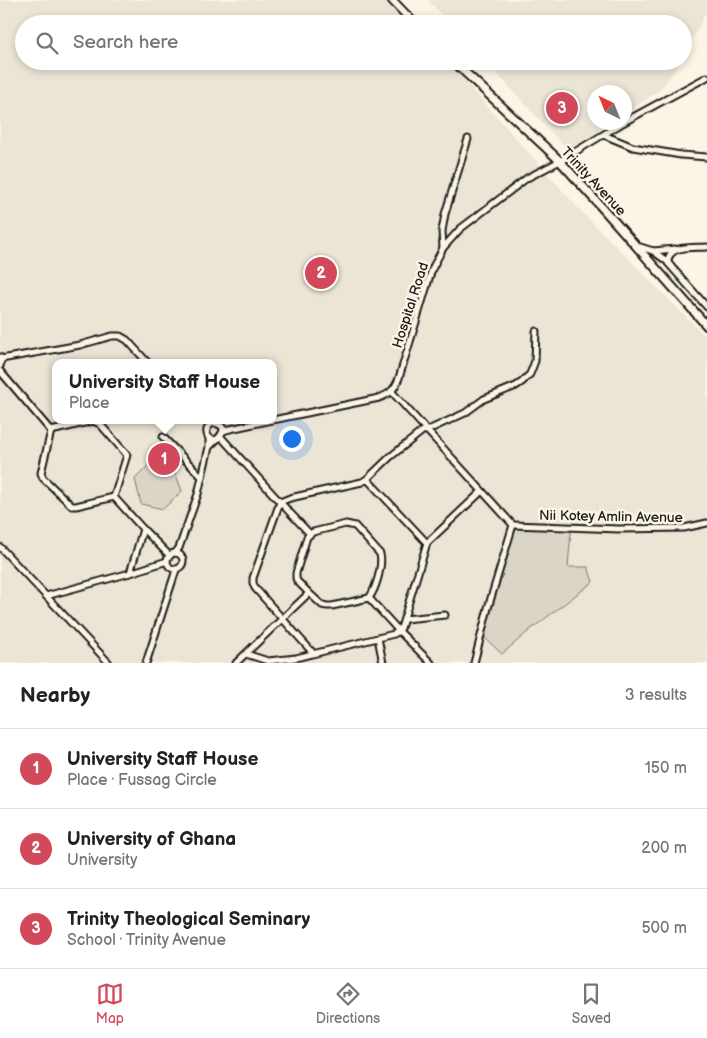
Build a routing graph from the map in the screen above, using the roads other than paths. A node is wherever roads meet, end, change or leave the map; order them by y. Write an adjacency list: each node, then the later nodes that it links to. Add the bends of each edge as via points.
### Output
1 (392, 0): 2 (street)
2 (406, 15)
3 (463, 70): 10 (street, Trinity Avenue)
4 (707, 77): 5 (street, Hospital Road)
5 (632, 118)
6 (611, 130): 7 (street, Hospital Road)
7 (604, 134): 9 (street, via 633,147); 10 (street, Hospital Road)
8 (468, 138): 13 (street, via 445,214)
9 (707, 157)
10 (560, 161): 11 (street, Trinity Avenue); 13 (street, Hospital Road, via 527,178 481,212)
11 (636, 246): 15 (street); 18 (street, Trinity Avenue)
12 (707, 247): 14 (street)
13 (443, 248): 24 (street, Hospital Road, via 432,269)
14 (678, 249): 15 (street); 16 (street)
15 (653, 251): 16 (street)
16 (668, 260): 17 (street)
17 (707, 307)
18 (707, 326)
19 (536, 330): 32 (street, via 535,361 530,374 522,382)
20 (0, 358): 21 (street, via 120,336); 22 (street)
21 (144, 359)
22 (0, 366)
23 (0, 371): 33 (street)
24 (392, 392): 25 (street, via 379,398); 32 (street)
25 (277, 419)
26 (81, 424): 33 (street)
27 (100, 424): 41 (street, via 127,455)
28 (212, 424): 31 (street)
29 (216, 424): 34 (street)
30 (253, 424): 34 (street)
31 (208, 426): 36 (street)
32 (426, 430): 39 (street); 40 (street)
33 (51, 431): 41 (street, via 41,473 43,478 72,506)
34 (220, 434): 36 (street); 37 (street); 42 (street)
35 (163, 437): 38 (street)
36 (209, 438): 37 (street)
37 (209, 447): 38 (street)
38 (202, 477): 49 (street, via 180,548)
39 (366, 479): 42 (street); 47 (street)
40 (482, 491): 44 (street); 47 (street)
41 (114, 498): 45 (street)
42 (280, 502): 46 (street); 57 (street, via 253,583)
43 (707, 523): 44 (street, Nii Kotey Amlin Avenue, via 684,528 619,529)
44 (513, 525): 68 (street)
45 (143, 529): 49 (street); 51 (street)
46 (310, 534): 52 (street, via 296,573 297,581); 54 (street, via 346,524 355,526 382,560)
47 (427, 543): 56 (street)
48 (0, 547): 53 (street)
49 (173, 556): 50 (street, via 167,564); 50 (street, via 183,560 183,564); 51 (street)
50 (173, 569): 64 (street)
51 (130, 573): 53 (street)
52 (309, 593): 54 (street, via 327,606); 57 (street)
53 (46, 596): 63 (street)
54 (369, 598): 58 (street)
55 (445, 615): 56 (street)
56 (405, 618): 58 (street)
57 (282, 620): 60 (street); 61 (street)
58 (399, 631): 59 (street); 67 (street)
59 (378, 638): 60 (street); 66 (street)
60 (313, 653): 62 (street)
61 (246, 654): 62 (street); 65 (street)
62 (268, 662)
63 (110, 663)
64 (146, 663)
65 (236, 663)
66 (383, 663)
67 (431, 663)
68 (474, 663)

